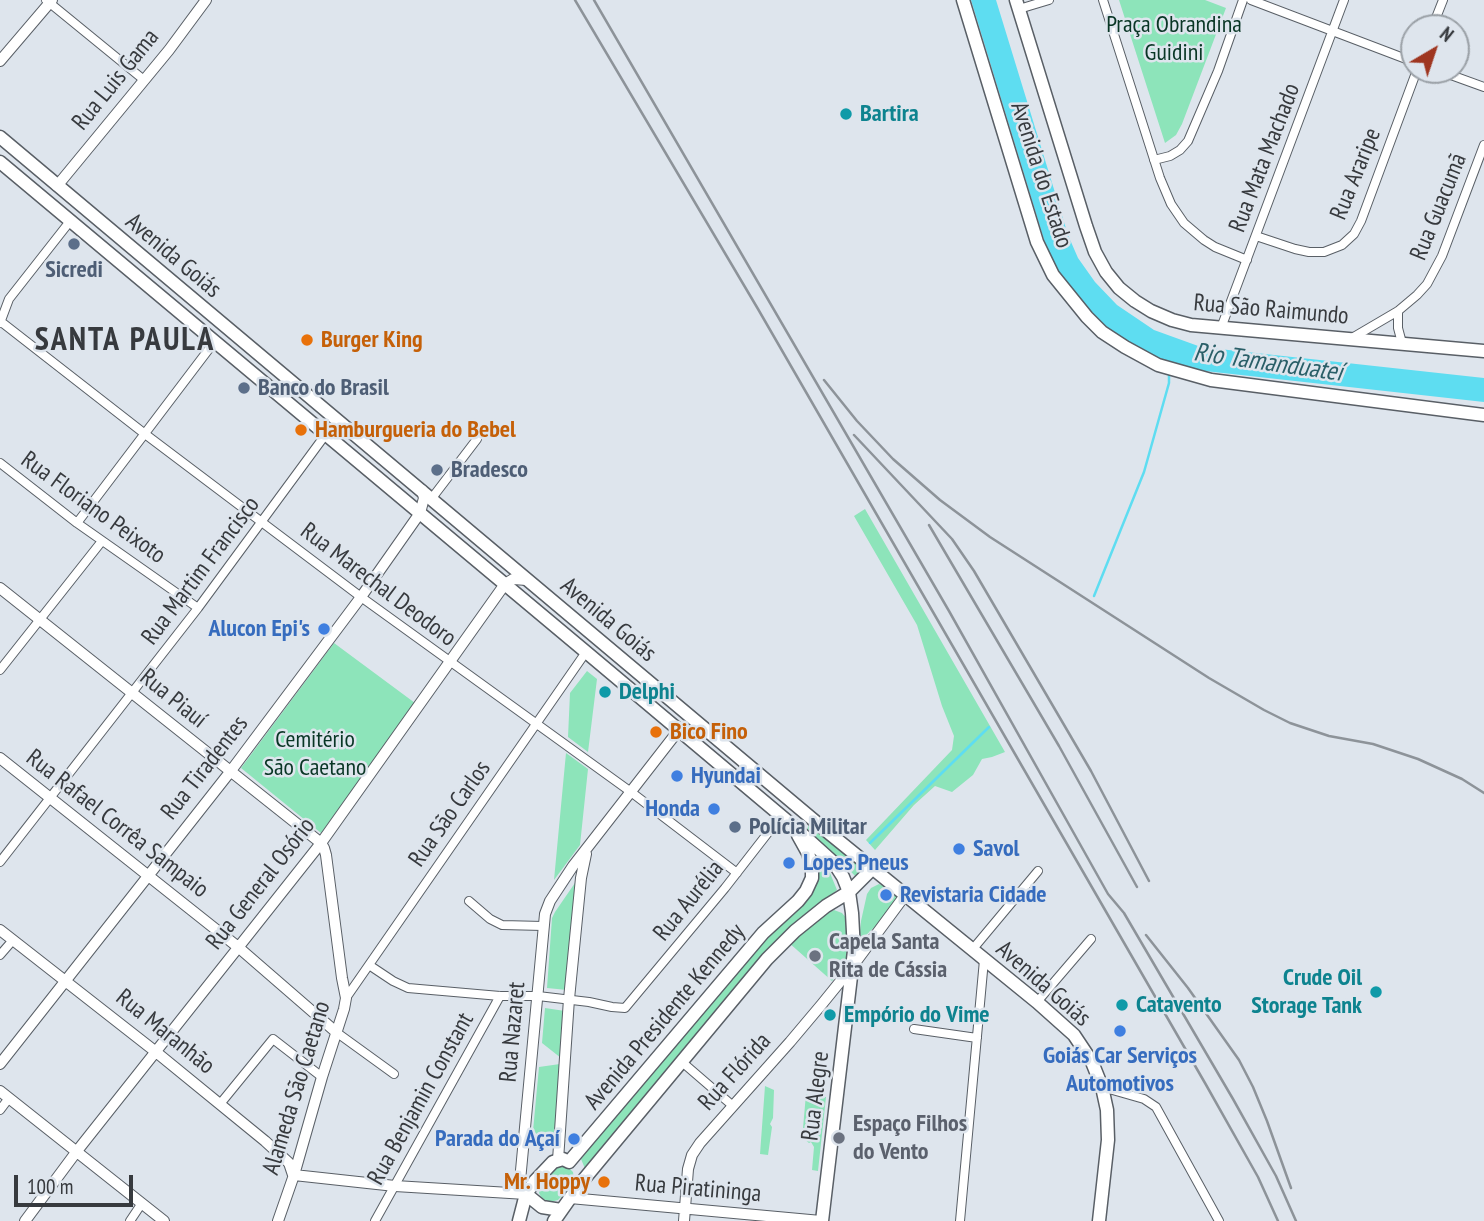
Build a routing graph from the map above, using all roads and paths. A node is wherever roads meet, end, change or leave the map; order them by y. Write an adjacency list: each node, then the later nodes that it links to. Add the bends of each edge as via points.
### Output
1 (206, 0): 13 (street, Rua Luis Gama)
2 (963, 0): 30 (main road, Avenida do Estado, via 1037,242 1053,275 1102,332 1158,365 1211,380)
3 (1049, 0): 9 (street)
4 (1103, 0): 17 (street)
5 (1243, 0): 17 (street, via 1188,141 1170,156)
6 (1251, 0): 10 (street)
7 (1344, 0): 10 (street, Rua Mata Machado)
8 (49, 1): 12 (street); 13 (street)
9 (1017, 5): 25 (main road, Rua São Raimundo, via 1086,226 1106,272 1135,302 1151,311 1191,325)
10 (1333, 31): 11 (street); 21 (street, Rua Mata Machado)
11 (1400, 57)
12 (0, 61)
13 (144, 80): 19 (street, Rua Luis Gama)
14 (1412, 84): 21 (street, Rua Araripe, via 1354,234 1324,252 1294,249)
15 (0, 137): 19 (main road, Avenida Goiás)
16 (1484, 145): 23 (street, Rua Guacumã, via 1434,272)
17 (1154, 160): 22 (street, via 1171,204 1184,222 1215,247)
18 (0, 162): 20 (main road, Avenida Goiás)
19 (57, 186): 35 (main road, Avenida Goiás)
20 (71, 219): 24 (street, via 9,299); 27 (main road, Avenida Goiás)
21 (1256, 236): 22 (street, Rua Mata Machado)
22 (1247, 260): 25 (street, Rua Mata Machado)
23 (1398, 311): 26 (street, Rua Guacumã); 28 (street)
24 (0, 322): 31 (street, Rua Marechal Deodoro)
25 (1221, 328): 26 (main road, Rua São Raimundo)
26 (1352, 338): 28 (main road, Rua São Raimundo)
27 (215, 341): 31 (street); 32 (main road, Avenida Goiás)
28 (1402, 343): 29 (main road, Rua São Raimundo)
29 (1484, 351)
30 (1484, 415)
31 (145, 434): 37 (street, Rua Marechal Deodoro); 38 (street)
32 (326, 434): 36 (main road, Avenida Goiás); 37 (street, Rua Martim Francisco)
33 (477, 439): 35 (street)
34 (0, 463): 38 (street, Rua Floriano Peixoto)
35 (427, 494): 36 (street); 40 (main road, Avenida Goiás)
36 (420, 513): 41 (main road, Avenida Goiás); 43 (street, Rua Tiradentes)
37 (262, 522): 43 (street, Rua Marechal Deodoro); 44 (street, Rua Martim Francisco)
38 (78, 523): 39 (street, Rua Floriano Peixoto)
39 (102, 541): 44 (street, Rua Floriano Peixoto); 45 (street)
40 (528, 580): 41 (street, via 513,579); 58 (main road, Avenida Goiás)
41 (505, 584): 46 (main road, Avenida Goiás); 47 (street, Rua General Osório)
42 (0, 588): 45 (street, Rua Piauí)
43 (361, 597): 47 (street, Rua Marechal Deodoro); 53 (street, Rua Tiradentes)
44 (198, 608): 49 (street, Rua Martim Francisco)
45 (40, 620): 48 (street); 49 (street, Rua Piauí)
46 (586, 652): 50 (street, Rua São Carlos); 51 (main road, Avenida Goiás)
47 (450, 662): 50 (street, Rua Marechal Deodoro); 59 (street, Rua General Osório)
48 (0, 670)
49 (133, 693): 53 (street, Rua Piauí); 55 (street, Rua Martim Francisco)
50 (536, 724): 54 (street, Rua Marechal Deodoro); 79 (street, Rua São Carlos)
51 (678, 730): 54 (street, Rua Nazaret); 56 (main road, Avenida Goiás)
52 (0, 758): 55 (street, Rua Rafael Corrêa Sampaio)
53 (230, 772): 59 (street, Rua Piauí); 65 (street, Rua Tiradentes)
54 (631, 792): 60 (street, Rua Nazaret); 64 (street, Rua Marechal Deodoro)
55 (50, 798): 61 (street, Rua Martim Francisco); 65 (street, Rua Rafael Corrêa Sampaio)
56 (781, 816): 57 (main road, Avenida Goiás); 58 (main road, via 792,808); 64 (street, Rua Aurélia)
57 (792, 825): 68 (main road, Avenida Goiás, via 834,863); 101 (main road, Avenida Presidente Kennedy, via 812,866 806,891 763,933)
58 (829, 833): 62 (main road, Avenida Goiás)
59 (320, 843): 75 (street, Rua General Osório); 84 (street, Alameda São Caetano, via 326,855)
60 (588, 846): 66 (street, Rua Nazaret); 67 (street)
61 (0, 862)
62 (873, 869): 68 (main road, Avenida Presidente Kennedy); 69 (main road, Avenida Goiás)
63 (1038, 872): 76 (street)
64 (737, 873): 85 (street, Rua Aurélia, via 625,1007)
65 (147, 875): 75 (street, Rua Rafael Corrêa Sampaio); 81 (street, Rua Tiradentes)
66 (565, 878): 67 (street); 71 (street, Rua Nazaret, via 547,907)
67 (581, 878): 85 (street)
68 (849, 892): 80 (main road, Rua Alegre); 91 (main road, Avenida Presidente Kennedy, via 778,947)
69 (906, 894): 76 (main road, Avenida Goiás); 80 (street, Rua Flórida)
70 (469, 901): 71 (street, via 502,925)
71 (543, 926): 83 (street, Rua Nazaret)
72 (0, 930): 74 (street, Rua Maranhão)
73 (1091, 939): 86 (street)
74 (13, 940): 77 (street); 81 (street, Rua Maranhão)
75 (238, 947): 88 (street, Rua Rafael Corrêa Sampaio); 90 (street, Rua General Osório)
76 (972, 950): 78 (main road, Avenida Goiás)
77 (0, 956)
78 (984, 960): 86 (main road, Avenida Goiás); 89 (street)
79 (369, 965): 82 (street, via 408,988); 84 (street, Rua São Carlos)
80 (852, 967): 98 (street, Rua Flórida); 117 (main road, Rua Alegre)
81 (66, 980): 90 (street, Rua Maranhão); 92 (street, Rua Tiradentes)
82 (500, 996): 83 (street); 104 (street, Rua Benjamin Constant)
83 (538, 996): 85 (street); 105 (street, Rua Nazaret, via 520,1181)
84 (346, 998): 88 (street, Alameda São Caetano)
85 (569, 999): 101 (street)
86 (1037, 1002): 95 (main road, Avenida Goiás, via 1079,1042)
87 (914, 1030): 89 (street)
88 (336, 1032): 93 (street); 94 (street, Alameda São Caetano)
89 (977, 1038): 118 (street)
90 (156, 1052): 97 (street, Rua Maranhão); 100 (street, Rua General Osório)
91 (682, 1062): 98 (street); 103 (main road, Avenida Presidente Kennedy)
92 (0, 1064)
93 (394, 1074)
94 (322, 1077): 97 (street, via 273,1039); 102 (street, Alameda São Caetano)
95 (1102, 1087): 119 (main road, Avenida Goiás, via 1108,1132); 120 (street, via 1156,1107)
96 (4, 1094): 99 (street); 100 (street)
97 (220, 1104): 102 (street, Rua Maranhão, via 289,1163)
98 (733, 1105): 108 (street, Rua Flórida, via 692,1156)
99 (0, 1110)
100 (77, 1151): 107 (street); 110 (street, Rua General Osório)
101 (564, 1161): 103 (main road, via 576,1171); 105 (main road, Avenida Presidente Kennedy, via 548,1166)
102 (293, 1175): 104 (street); 113 (street, Alameda São Caetano)
103 (580, 1184): 106 (main road, Avenida Presidente Kennedy)
104 (395, 1186): 105 (street); 114 (street, Rua Benjamin Constant)
105 (526, 1194): 109 (main road); 115 (main road, Avenida Presidente Kennedy)
106 (570, 1199): 108 (street, Rua Piratininga); 109 (main road, Avenida Presidente Kennedy)
107 (142, 1203): 111 (street); 112 (street)
108 (685, 1209): 116 (street, Rua Flórida); 117 (street, Rua Piratininga)
109 (558, 1216)
110 (25, 1221)
111 (130, 1221)
112 (164, 1221)
113 (278, 1221)
114 (375, 1221)
115 (519, 1221)
116 (684, 1221)
117 (821, 1221)
118 (960, 1221)
119 (1099, 1221)
120 (1219, 1221)

